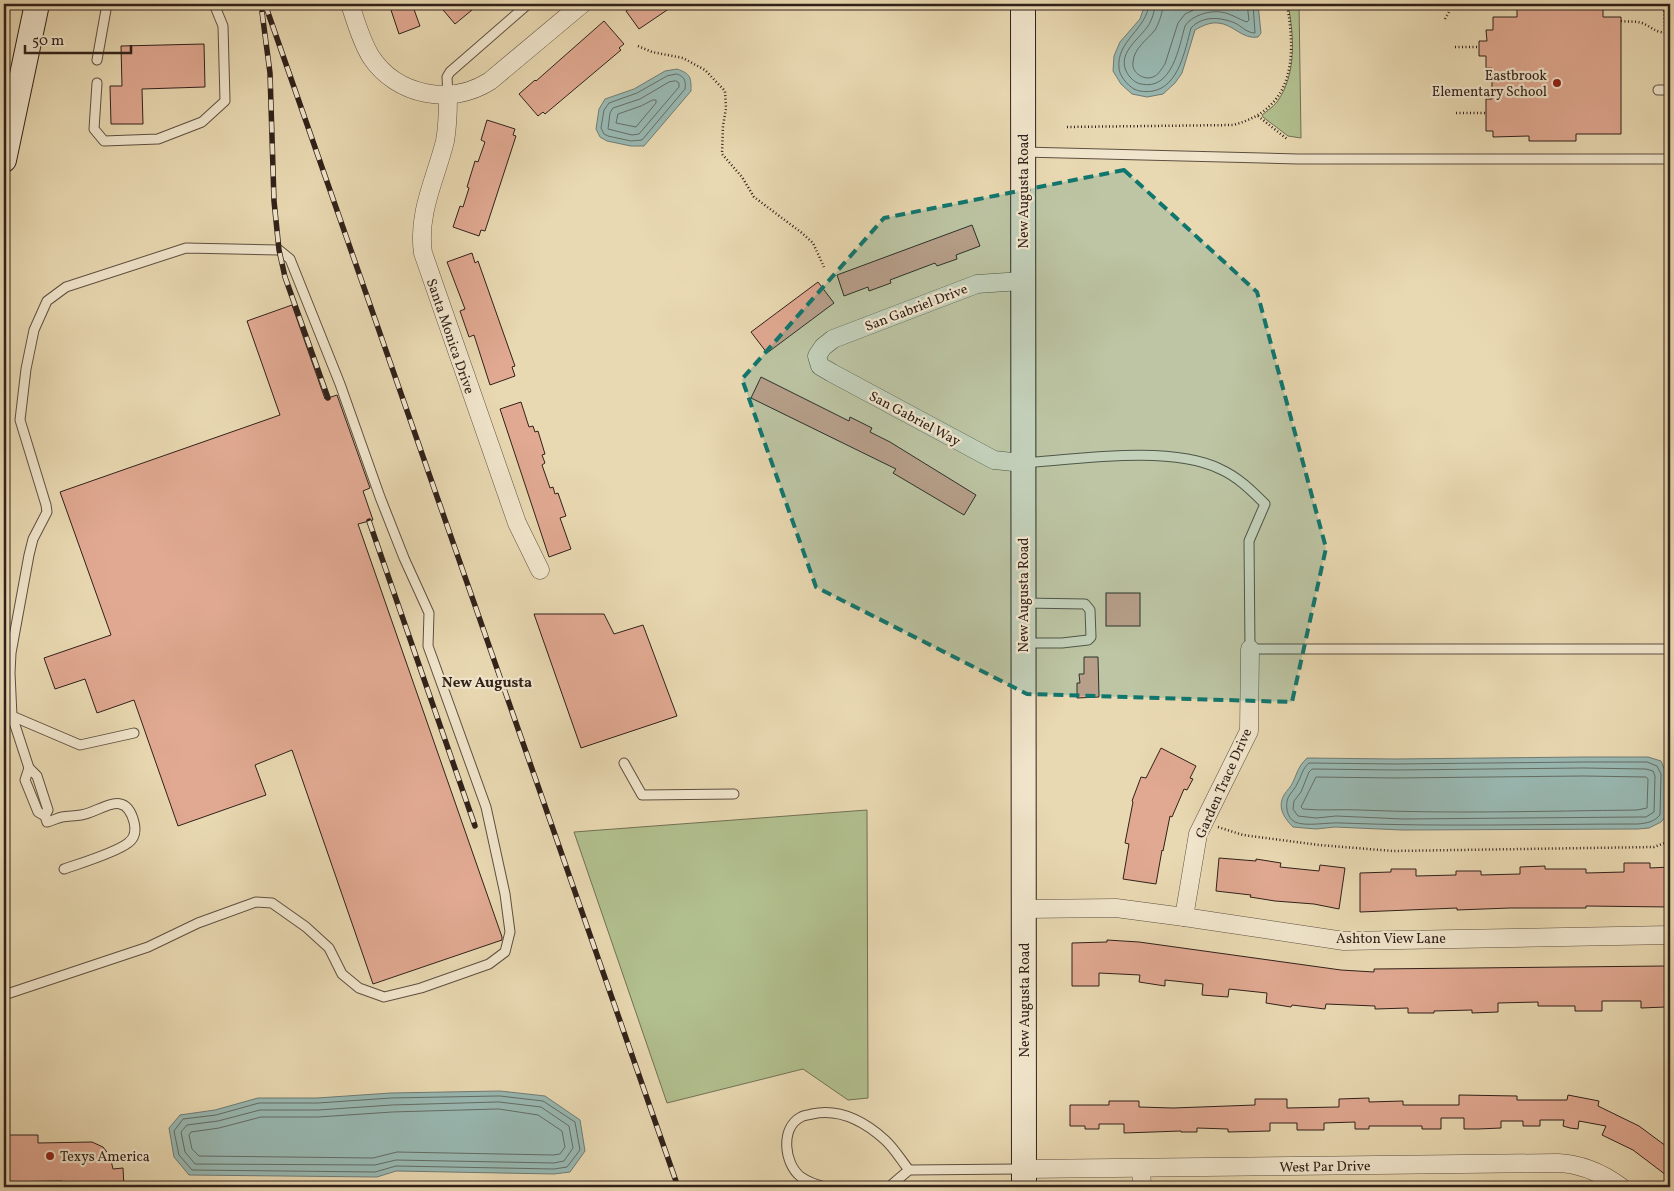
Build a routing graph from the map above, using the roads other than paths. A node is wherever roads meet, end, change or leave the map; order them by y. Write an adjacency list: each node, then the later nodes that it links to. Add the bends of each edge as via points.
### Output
1 (37, 4): 15 (street)
2 (107, 4): 8 (lane)
3 (214, 4): 9 (lane, via 223,26 225,101 202,122 158,139 104,141 94,129)
4 (350, 4): 12 (street, via 367,51 383,71 408,88)
5 (528, 4): 12 (lane, via 450,72 447,77)
6 (582, 4): 12 (street, via 480,88)
7 (1023, 4): 13 (street, New Augusta Road)
8 (97, 60)
9 (97, 83)
10 (1658, 90): 11 (lane)
11 (1670, 90)
12 (448, 95): 19 (street, Santa Monica Drive, via 447,131 422,221 423,253 517,524)
13 (1023, 152): 14 (lane, via 1298,159); 16 (street, New Augusta Road)
14 (1670, 159)
15 (4, 160)
16 (1023, 281): 17 (street, San Gabriel Drive, via 977,284 833,339); 18 (street, New Augusta Road)
17 (818, 356): 18 (street, San Gabriel Way, via 820,366 994,460)
18 (1023, 463): 20 (street, New Augusta Road); 22 (lane, via 1133,455 1192,459 1220,469 1244,483 1265,504 1249,541)
19 (540, 570)
20 (1023, 603): 21 (street, New Augusta Road); 21 (lane, via 1085,604 1090,610 1092,637 1062,643)
21 (1023, 643): 29 (street, New Augusta Road)
22 (1250, 649): 23 (lane); 30 (street, Garden Trace Drive, via 1249,731 1198,834)
23 (1670, 649)
24 (8, 715): 25 (lane, via 80,745); 28 (lane, via 29,768 25,780 38,812 46,819 83,815 109,804 126,807 132,814 135,828 128,844); 32 (lane, via 13,645 33,540 47,512 20,420 34,330 47,301 66,287 186,248 279,250 290,259 340,384 400,550 429,613 428,646 486,807 510,932 505,952 489,964 421,988 384,997 359,988 342,974 329,948 306,927 272,903 256,902 198,923 148,947)
25 (134, 733)
26 (624, 763): 27 (lane, via 642,796)
27 (734, 794)
28 (64, 869)
29 (1024, 909): 30 (street, Ashton View Lane, via 1116,908); 35 (street, New Augusta Road)
30 (1184, 917): 31 (street, Ashton View Lane, via 1344,941)
31 (1670, 935)
32 (4, 995)
33 (1142, 1168): 35 (street, West Par Drive); 38 (street); 39 (street, West Par Drive, via 1558,1164 1590,1169)
34 (908, 1170): 35 (lane); 36 (lane, via 886,1140 862,1123 840,1113 801,1116 793,1124 788,1137 787,1154 800,1176); 37 (lane)
35 (1024, 1178)
36 (825, 1187)
37 (889, 1187)
38 (1142, 1187)
39 (1621, 1187)

